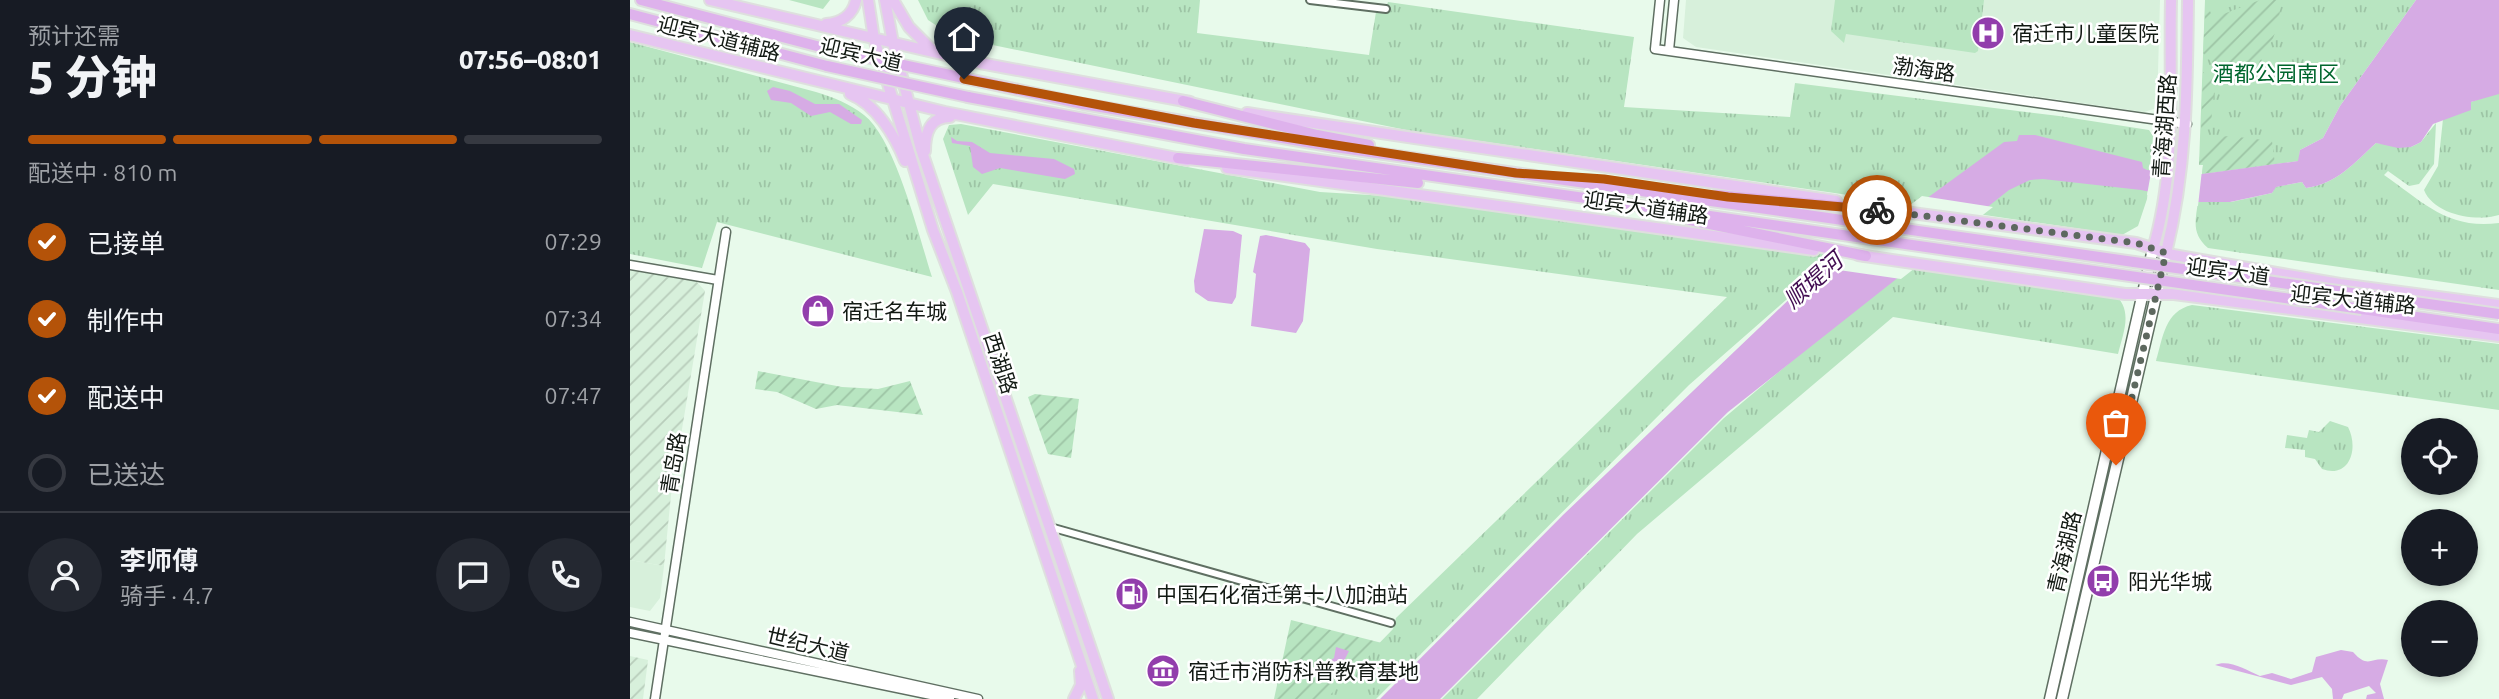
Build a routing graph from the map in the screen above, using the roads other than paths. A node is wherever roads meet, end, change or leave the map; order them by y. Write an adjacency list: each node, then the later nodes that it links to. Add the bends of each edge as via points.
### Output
1 (641, 0): 28 (highway, 迎宾大道, bridge, via 964,79 1194,123)
2 (710, 0): 14 (main road, 迎宾大道辅路)
3 (856, 0): 14 (main road, via 842,20)
4 (868, 0): 16 (main road, 西湖路)
5 (885, 0): 17 (main road, 西湖路)
6 (893, 0): 19 (main road, via 930,49)
7 (1310, 0): 12 (street)
8 (1660, 0): 18 (street, 渤海路, via 1655,49)
9 (1674, 0): 18 (street)
10 (2171, 0): 25 (main road, 青海湖西路)
11 (2188, 0): 26 (main road, 青海湖西路)
12 (1385, 9)
13 (630, 14): 30 (highway, 迎宾大道, bridge, via 827,66 968,97 1244,149)
14 (813, 25): 16 (main road, 迎宾大道辅路)
15 (630, 35): 20 (main road, 迎宾大道辅路)
16 (874, 39): 17 (main road, 迎宾大道辅路); 21 (main road, 西湖路)
17 (892, 43): 19 (main road, 迎宾大道辅路); 23 (main road, 西湖路)
18 (1670, 50): 25 (street, 渤海路)
19 (980, 63): 22 (main road, 迎宾大道辅路)
20 (821, 83): 21 (main road, 迎宾大道辅路); 33 (main road, via 864,102 885,125 899,146)
21 (892, 100): 23 (main road, 迎宾大道辅路); 33 (main road, 西湖路)
22 (1183, 101): 28 (highway, via 1317,135 1483,162); 32 (main road, 迎宾大道辅路)
23 (909, 104): 24 (main road, 迎宾大道辅路); 35 (main road, 西湖路)
24 (989, 121): 27 (main road, 迎宾大道辅路); 35 (main road, via 939,117 925,139 925,155)
25 (2172, 123): 26 (street, 渤海路); 36 (main road, 青海湖西路)
26 (2187, 124): 38 (main road, 青海湖西路)
27 (1178, 158): 30 (highway, via 1454,187); 37 (main road, 迎宾大道辅路)
28 (1516, 173): 29 (highway, 迎宾大道)
29 (1535, 176): 32 (highway, via 1604,179 1728,197); 45 (highway, 迎宾大道, bridge)
30 (1488, 185): 31 (highway, 迎宾大道)
31 (1644, 207): 37 (highway); 46 (highway, 迎宾大道, bridge)
32 (1905, 212): 36 (main road, 迎宾大道辅路)
33 (933, 230): 51 (main road, 西湖路)
34 (726, 232): 41 (street, 青岛路)
35 (952, 234): 48 (main road, 西湖路)
36 (2153, 249): 38 (main road, 迎宾大道辅路); 42 (main road, 青海湖路)
37 (1833, 250): 39 (highway)
38 (2166, 253): 43 (main road, 青海湖路); 44 (main road, 迎宾大道辅路, via 2340,284)
39 (1866, 256): 42 (main road, 迎宾大道辅路)
40 (630, 265): 41 (street)
41 (718, 280): 53 (street, 青岛路)
42 (2143, 292): 43 (main road, 迎宾大道辅路); 63 (main road, 青海湖路)
43 (2157, 293): 47 (main road, 迎宾大道辅路); 64 (main road, 青海湖路)
44 (2499, 305)
45 (2499, 314)
46 (2499, 329)
47 (2499, 336)
48 (1050, 527): 50 (street); 52 (main road, 西湖路)
49 (630, 622): 53 (street, 世纪大道)
50 (1391, 622)
51 (1069, 627): 59 (main road, via 1081,673); 60 (main road, 西湖路)
52 (1084, 628): 61 (main road, 西湖路); 62 (main road)
53 (665, 630): 55 (street, 青岛路); 58 (street, 世纪大道)
54 (630, 633): 55 (street, 世纪大道)
55 (664, 640): 56 (street, 青岛路); 57 (street, 世纪大道)
56 (655, 699)
57 (950, 699)
58 (978, 699)
59 (1074, 699)
60 (1093, 699)
61 (1108, 699)
62 (1115, 699)
63 (2050, 699)
64 (2062, 699)

